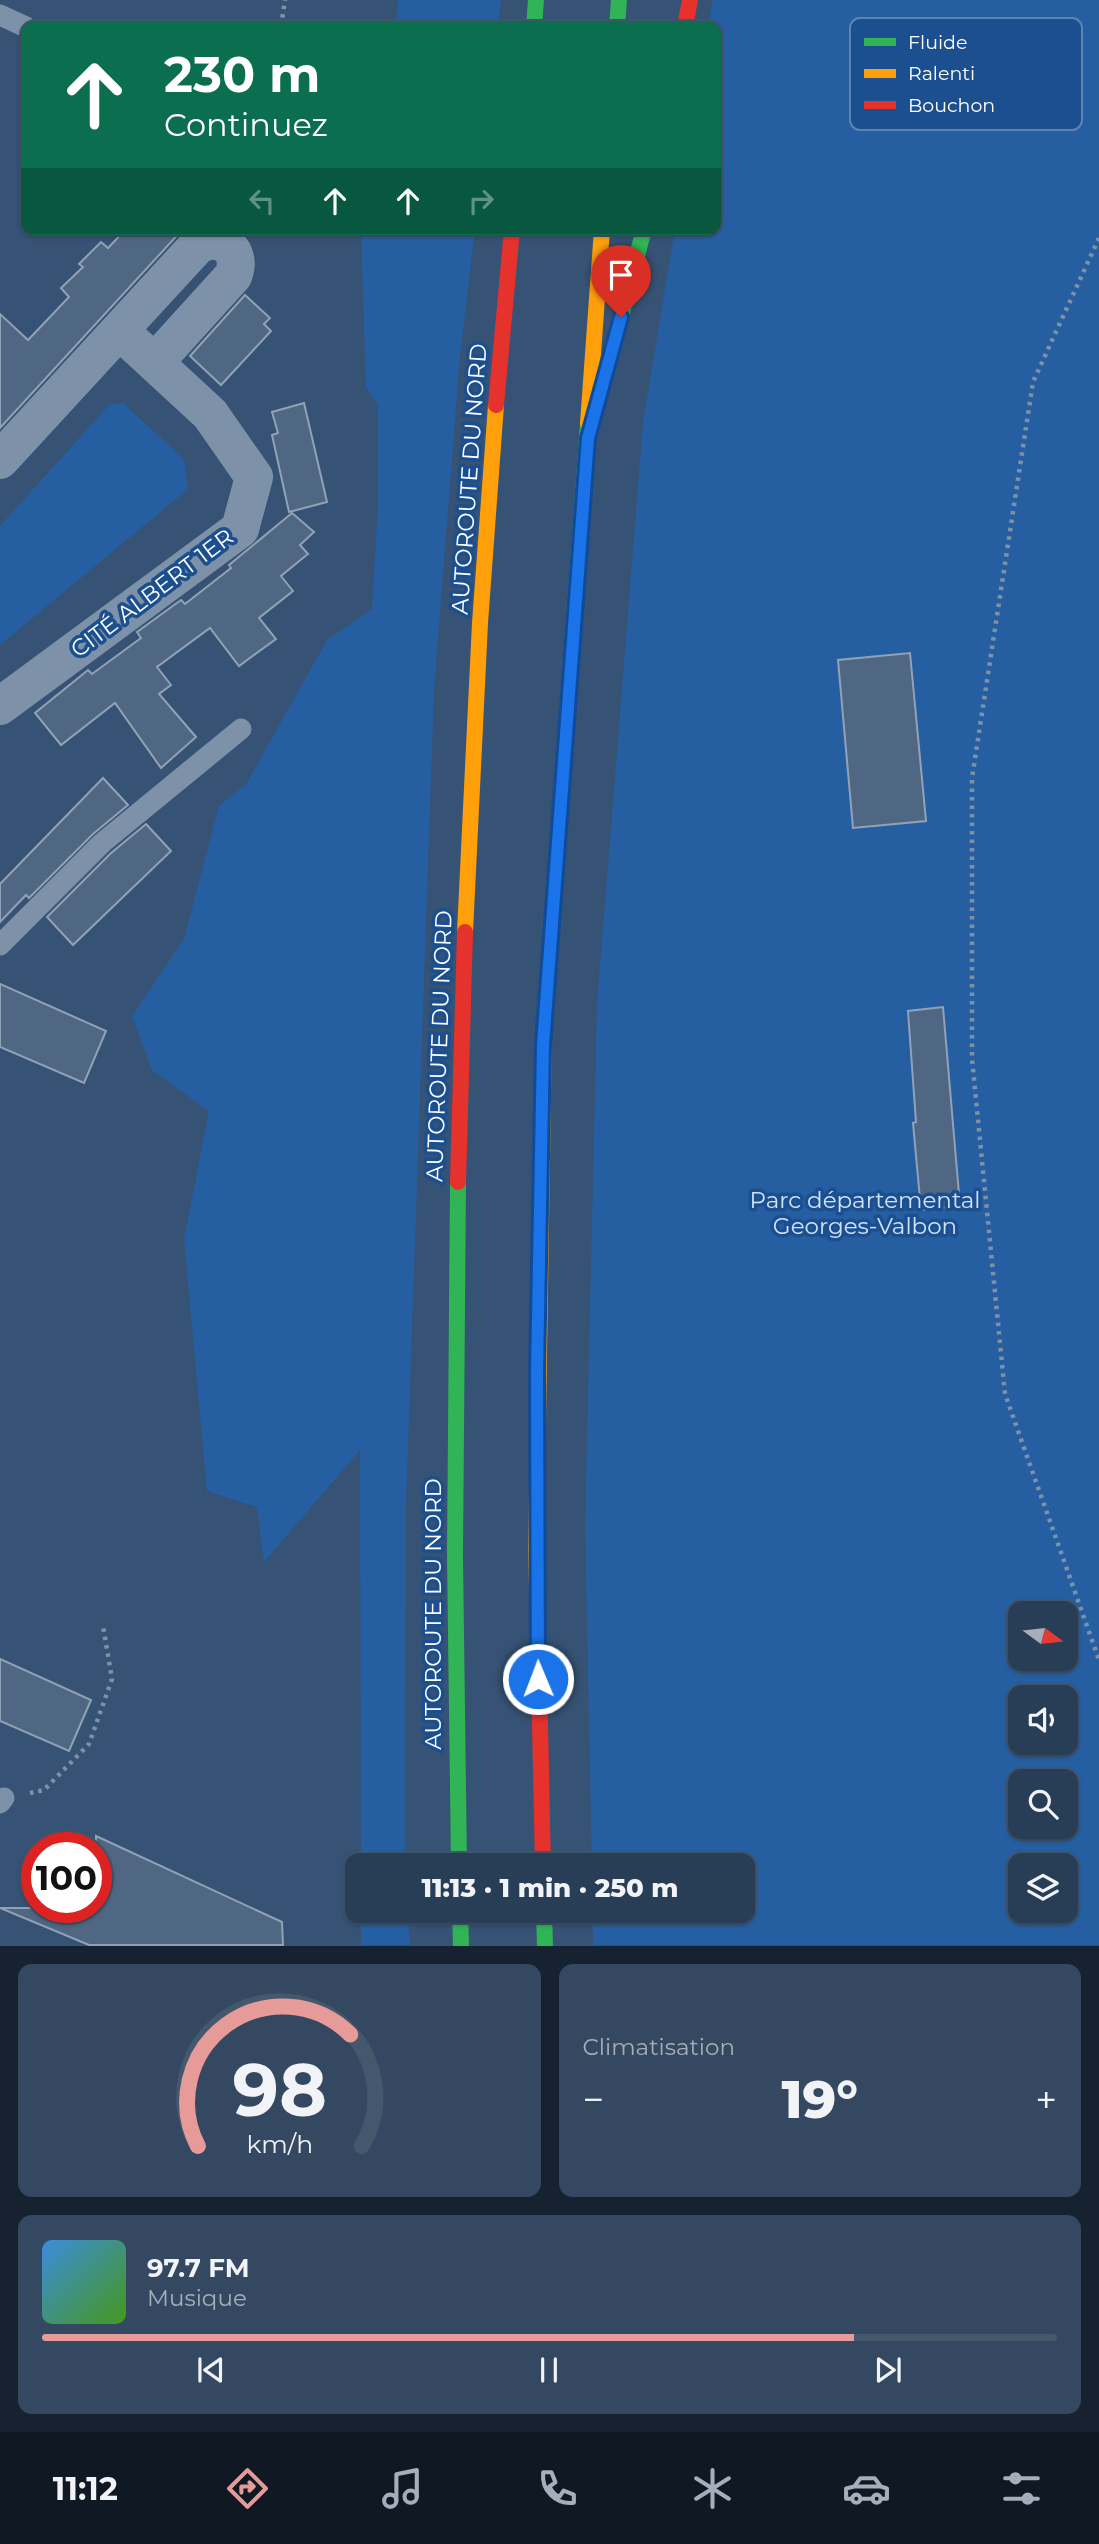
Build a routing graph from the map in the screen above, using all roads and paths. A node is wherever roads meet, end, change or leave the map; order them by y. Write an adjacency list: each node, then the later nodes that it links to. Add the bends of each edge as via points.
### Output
1 (285, 0): 6 (path)
2 (537, 0): 7 (highway)
3 (619, 0): 8 (highway)
4 (690, 0): 9 (highway)
5 (0, 15): 10 (lane)
6 (282, 21)
7 (535, 21)
8 (617, 21)
9 (686, 21)
10 (21, 25)
11 (511, 235): 25 (highway, AUTOROUTE DU NORD, via 480,625 460,1051 454,1326)
12 (603, 235): 17 (highway)
13 (642, 235): 17 (highway)
14 (1099, 238): 23 (path, via 1033,382 972,778 972,1059 1005,1394)
15 (120, 331): 16 (street, CITÉ ALBERT 1ER); 16 (street, via 197,246 211,240 225,243 236,261 233,276); 18 (street)
16 (155, 362): 19 (street, CITÉ ALBERT 1ER, via 210,414 254,477 240,530)
17 (588, 438): 26 (highway, via 543,1045 536,1536)
18 (0, 460)
19 (0, 706)
20 (241, 729): 21 (lane, via 102,843)
21 (0, 944)
22 (103, 1626): 24 (path, via 112,1679 89,1744 44,1790)
23 (1099, 1660)
24 (2, 1801)
25 (459, 1853)
26 (543, 1853)
27 (460, 1923): 29 (highway)
28 (544, 1923): 30 (highway)
29 (461, 1945)
30 (545, 1945)

